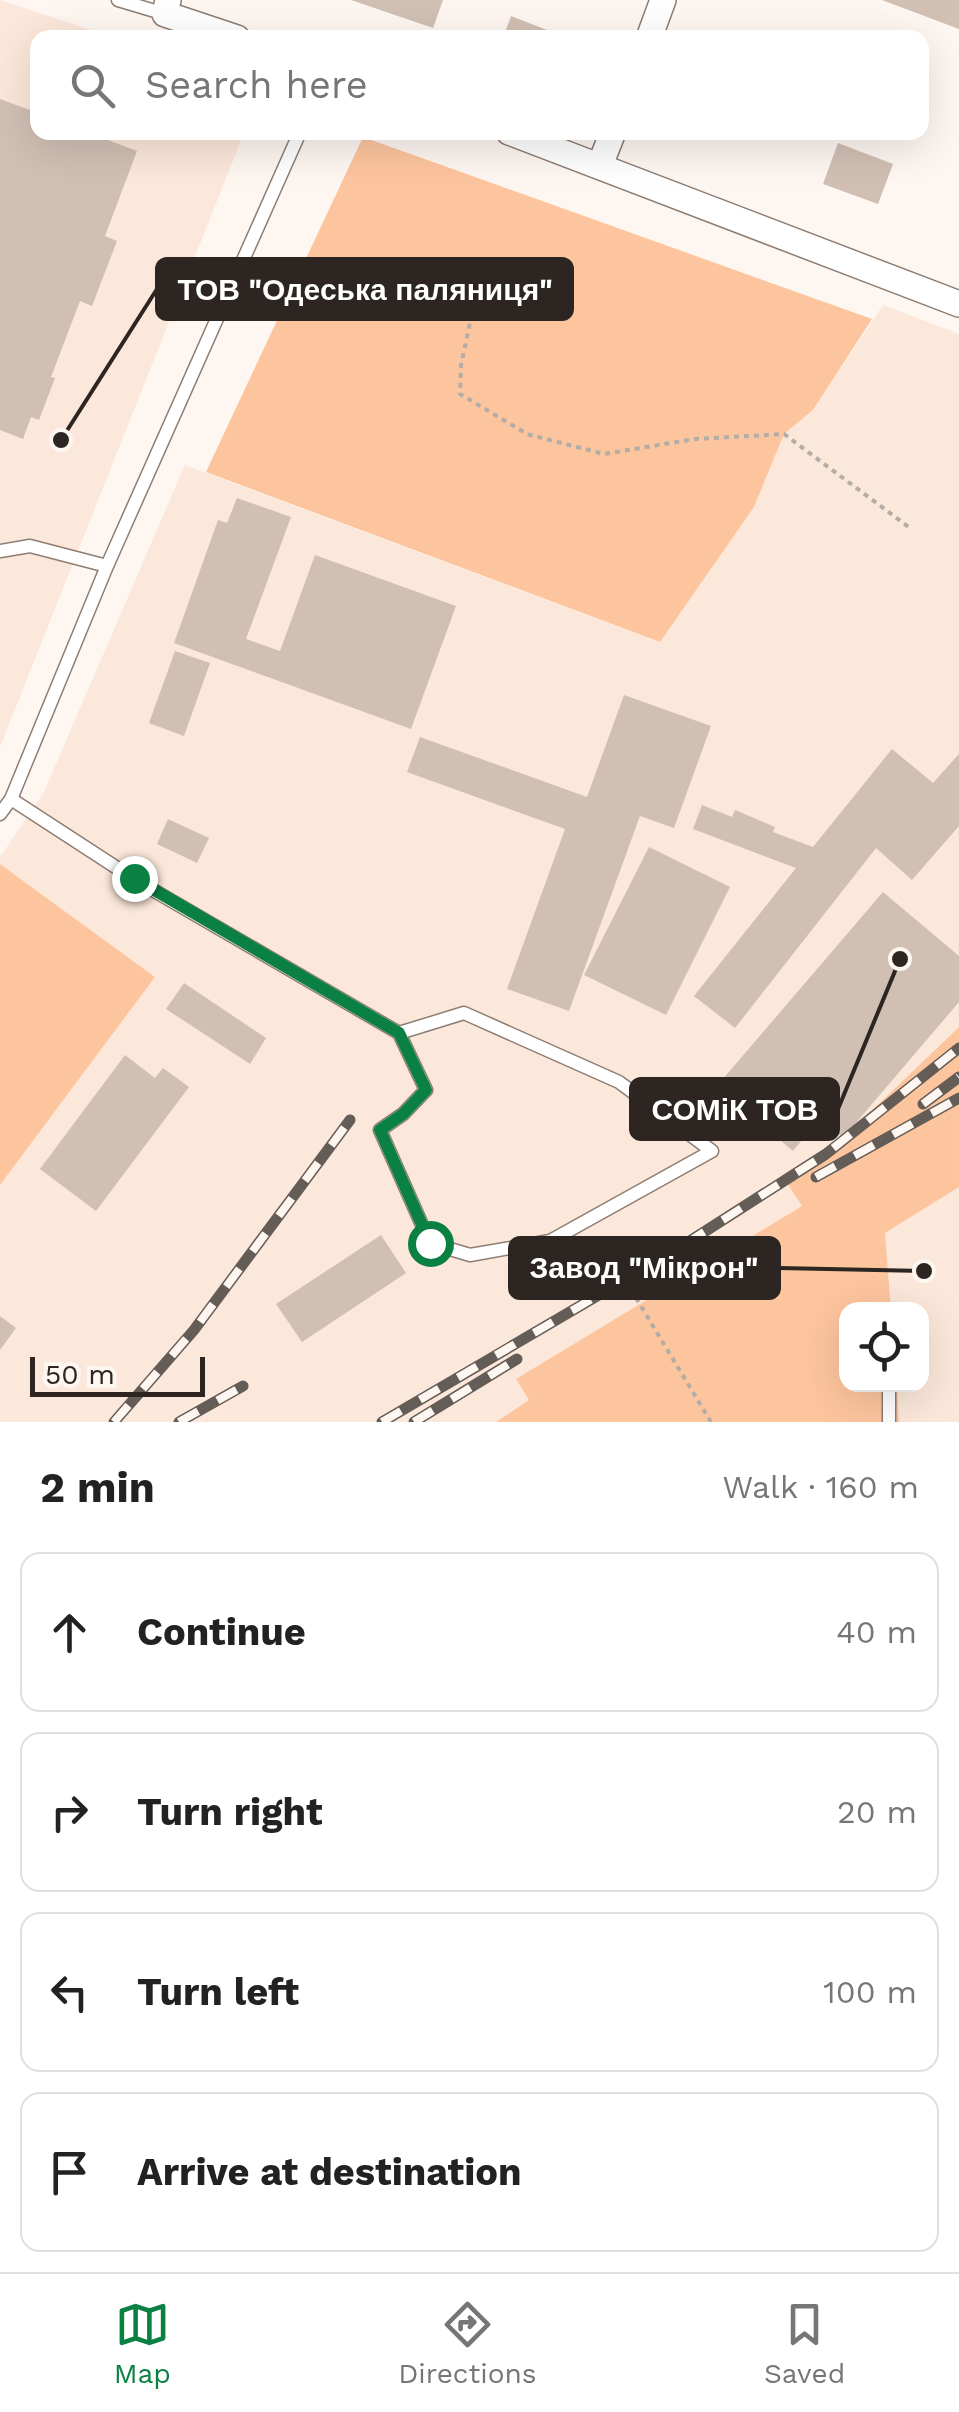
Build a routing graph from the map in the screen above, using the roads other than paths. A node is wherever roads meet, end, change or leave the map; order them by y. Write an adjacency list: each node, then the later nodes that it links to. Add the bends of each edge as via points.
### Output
1 (118, 0): 3 (lane)
2 (663, 0): 5 (street)
3 (167, 7): 4 (street)
4 (219, 30)
5 (652, 30)
6 (296, 140): 12 (lane)
7 (531, 140): 9 (street)
8 (610, 140): 9 (street)
9 (600, 165): 10 (street)
10 (959, 304)
11 (0, 552): 12 (lane, via 30,546)
12 (107, 566): 13 (lane)
13 (11, 799): 14 (lane); 15 (lane)
14 (0, 814)
15 (399, 1033): 15 (lane, via 426,1090 380,1130 430,1243 470,1256 550,1241 712,1150 619,1082 464,1013)
16 (888, 1392): 17 (lane)
17 (890, 1422)

